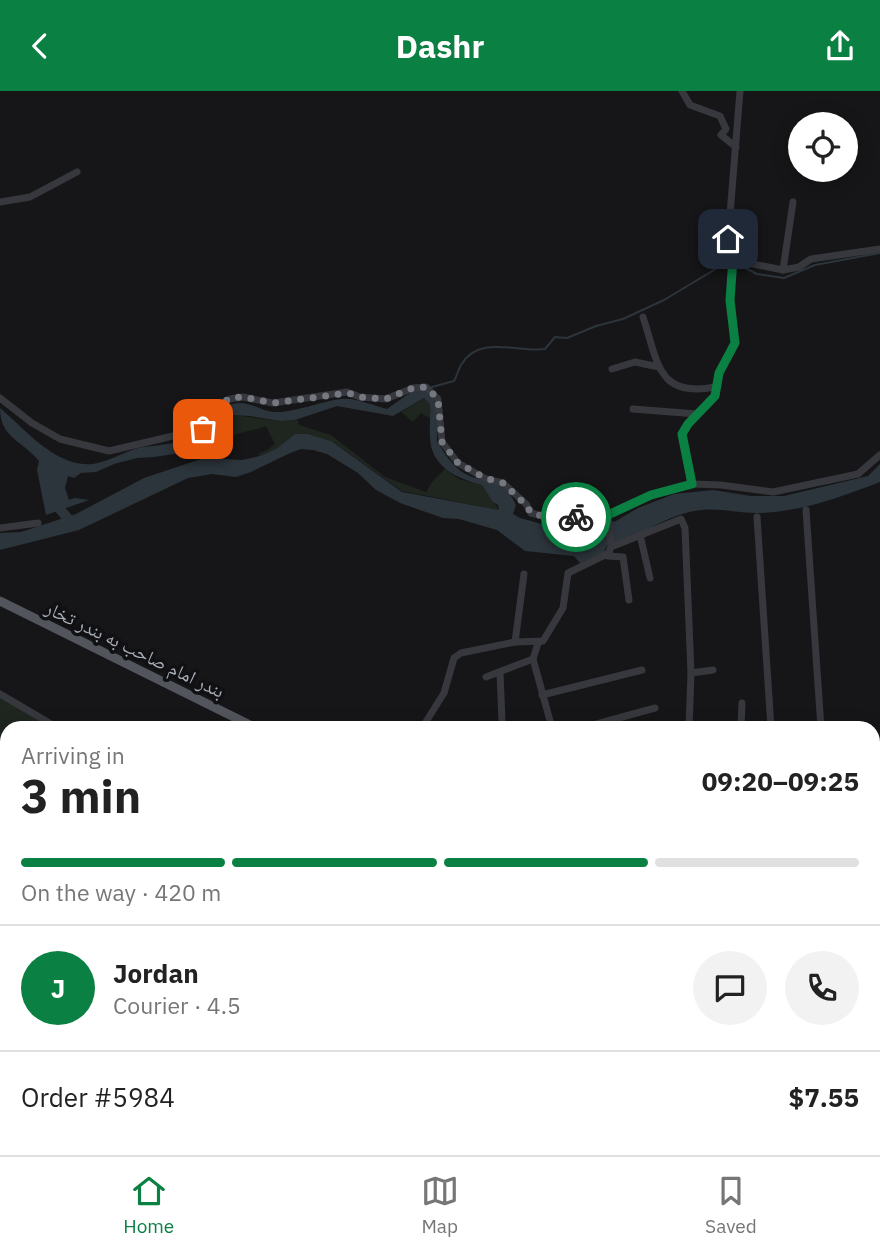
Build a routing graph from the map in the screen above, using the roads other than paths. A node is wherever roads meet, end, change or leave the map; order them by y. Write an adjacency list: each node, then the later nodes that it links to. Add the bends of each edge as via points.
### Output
1 (682, 91): 3 (street, via 690,105 720,116 726,129 722,135)
2 (740, 91): 3 (street)
3 (736, 146): 8 (street, via 728,239)
4 (77, 172): 5 (street, via 30,197)
5 (0, 202)
6 (793, 202): 9 (street)
7 (880, 249): 9 (street, via 811,259)
8 (732, 260): 9 (street, via 741,255 753,264); 13 (street, via 735,343)
9 (783, 270)
10 (643, 317): 11 (street)
11 (659, 367): 12 (street, via 635,362); 13 (street, via 682,389)
12 (612, 369)
13 (715, 387): 16 (street, via 715,396)
14 (0, 398): 20 (street, via 60,439 109,450 203,429 217,407 230,398 273,403 348,393 386,399 413,388 429,389 438,399 442,442 458,463 503,483 531,513 550,518)
15 (633, 409): 16 (street)
16 (697, 414): 18 (street, via 682,434)
17 (880, 455): 18 (street, via 858,474 773,492)
18 (692, 484): 20 (street, via 651,495)
19 (806, 510): 52 (street)
20 (608, 517): 25 (street)
21 (757, 517): 51 (street)
22 (38, 523): 23 (street)
23 (0, 528)
24 (640, 535): 25 (street); 28 (street); 37 (street, via 681,519 685,528)
25 (611, 546): 26 (street)
26 (608, 556): 29 (street, via 623,557); 32 (street, via 568,573 563,608)
27 (524, 573): 31 (street)
28 (650, 578)
29 (629, 600)
30 (0, 601): 44 (main road, بندر امام صاحب به بندر تخار)
31 (515, 642): 32 (street); 45 (street, via 454,658 444,693)
32 (538, 643): 33 (street)
33 (533, 659): 36 (street); 40 (street)
34 (642, 670): 40 (street)
35 (713, 670): 37 (street)
36 (500, 672): 38 (street); 46 (street)
37 (691, 673): 49 (street)
38 (486, 677)
39 (0, 694): 43 (street)
40 (542, 695): 47 (street)
41 (742, 703): 50 (street)
42 (655, 708): 48 (street)
43 (40, 721)
44 (242, 721)
45 (426, 721)
46 (502, 721)
47 (550, 721)
48 (608, 721)
49 (689, 721)
50 (741, 721)
51 (771, 721)
52 (821, 721)

